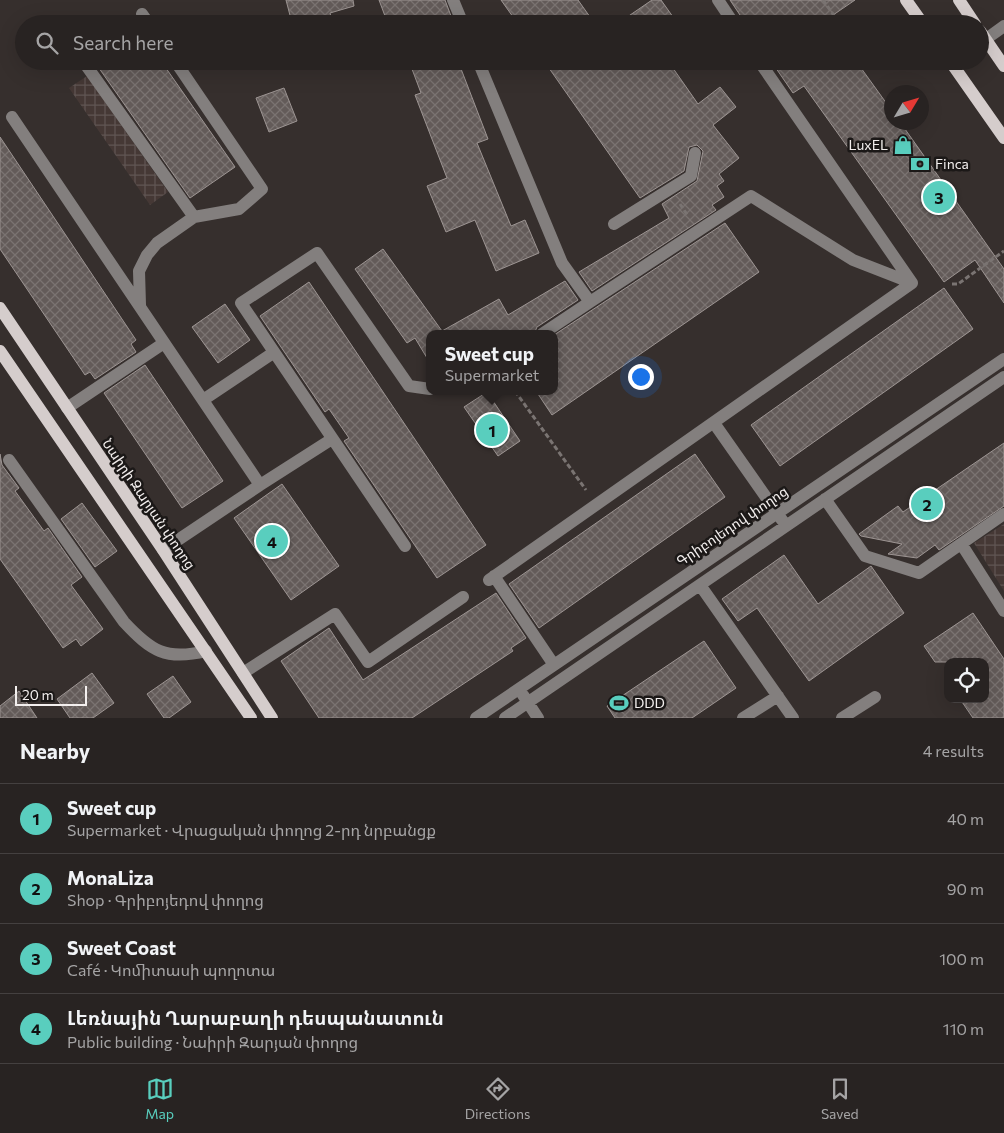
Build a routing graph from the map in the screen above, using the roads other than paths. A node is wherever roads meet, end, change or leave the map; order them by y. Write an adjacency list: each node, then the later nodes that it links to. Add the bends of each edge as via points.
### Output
1 (453, 0): 5 (street)
2 (718, 0): 6 (street)
3 (906, 0): 7 (main road)
4 (959, 0): 8 (main road)
5 (459, 15)
6 (728, 15)
7 (917, 15)
8 (969, 15)
9 (1004, 26): 10 (street)
10 (989, 32)
11 (989, 44): 12 (main road)
12 (1004, 66)
13 (89, 70): 21 (street)
14 (181, 70): 21 (street, via 262,189 239,209)
15 (482, 70): 24 (street, via 562,263)
16 (765, 70): 23 (street)
17 (956, 70): 19 (main road)
18 (12, 117): 25 (street)
19 (1004, 138)
20 (695, 153): 22 (street, via 691,176)
21 (194, 217): 25 (street, via 147,254 139,270)
22 (614, 224)
23 (912, 283): 24 (street, via 853,260 751,196); 36 (street)
24 (590, 302): 27 (street)
25 (140, 306): 28 (street)
26 (0, 308): 35 (main road, Նաիրի Զարյան փողոց)
27 (548, 330)
28 (164, 343): 34 (street); 35 (street)
29 (0, 351): 50 (main road)
30 (273, 352): 33 (street, via 240,303 316,253 409,386); 34 (street); 37 (street)
31 (1004, 358): 41 (street, Գրիբոյեդով փողոց)
32 (1004, 377): 40 (street)
33 (426, 388)
34 (203, 400): 39 (street)
35 (67, 408): 46 (main road, Նաիրի Զարյան փողոց)
36 (714, 423): 41 (street); 51 (street, via 491,578)
37 (332, 439): 39 (street); 45 (street)
38 (9, 460): 50 (street, via 124,622 145,644 162,653 189,656)
39 (260, 485): 46 (street)
40 (825, 499): 43 (street); 44 (street, via 865,556 920,573)
41 (777, 513): 43 (street); 51 (street, Գրիբոյեդով փողոց)
42 (1004, 514): 44 (street)
43 (786, 526): 47 (street)
44 (962, 545): 49 (street)
45 (405, 546)
46 (162, 550): 52 (main road, Նաիրի Զարյան փողոց)
47 (700, 585): 54 (street); 56 (street)
48 (463, 597): 52 (street, via 368,662 335,614)
49 (1004, 611)
50 (206, 652): 57 (main road)
51 (554, 665): 53 (street, Գրիբոյեդով փողոց)
52 (243, 673): 58 (main road, Նաիրի Զարյան փողոց)
53 (519, 689): 56 (street); 59 (street, Գրիբոյեդով փողոց)
54 (778, 696): 62 (street); 63 (street)
55 (875, 697): 64 (street)
56 (528, 703): 60 (street); 61 (street)
57 (247, 716)
58 (272, 718)
59 (476, 718)
60 (505, 718)
61 (538, 718)
62 (743, 718)
63 (793, 718)
64 (842, 718)

